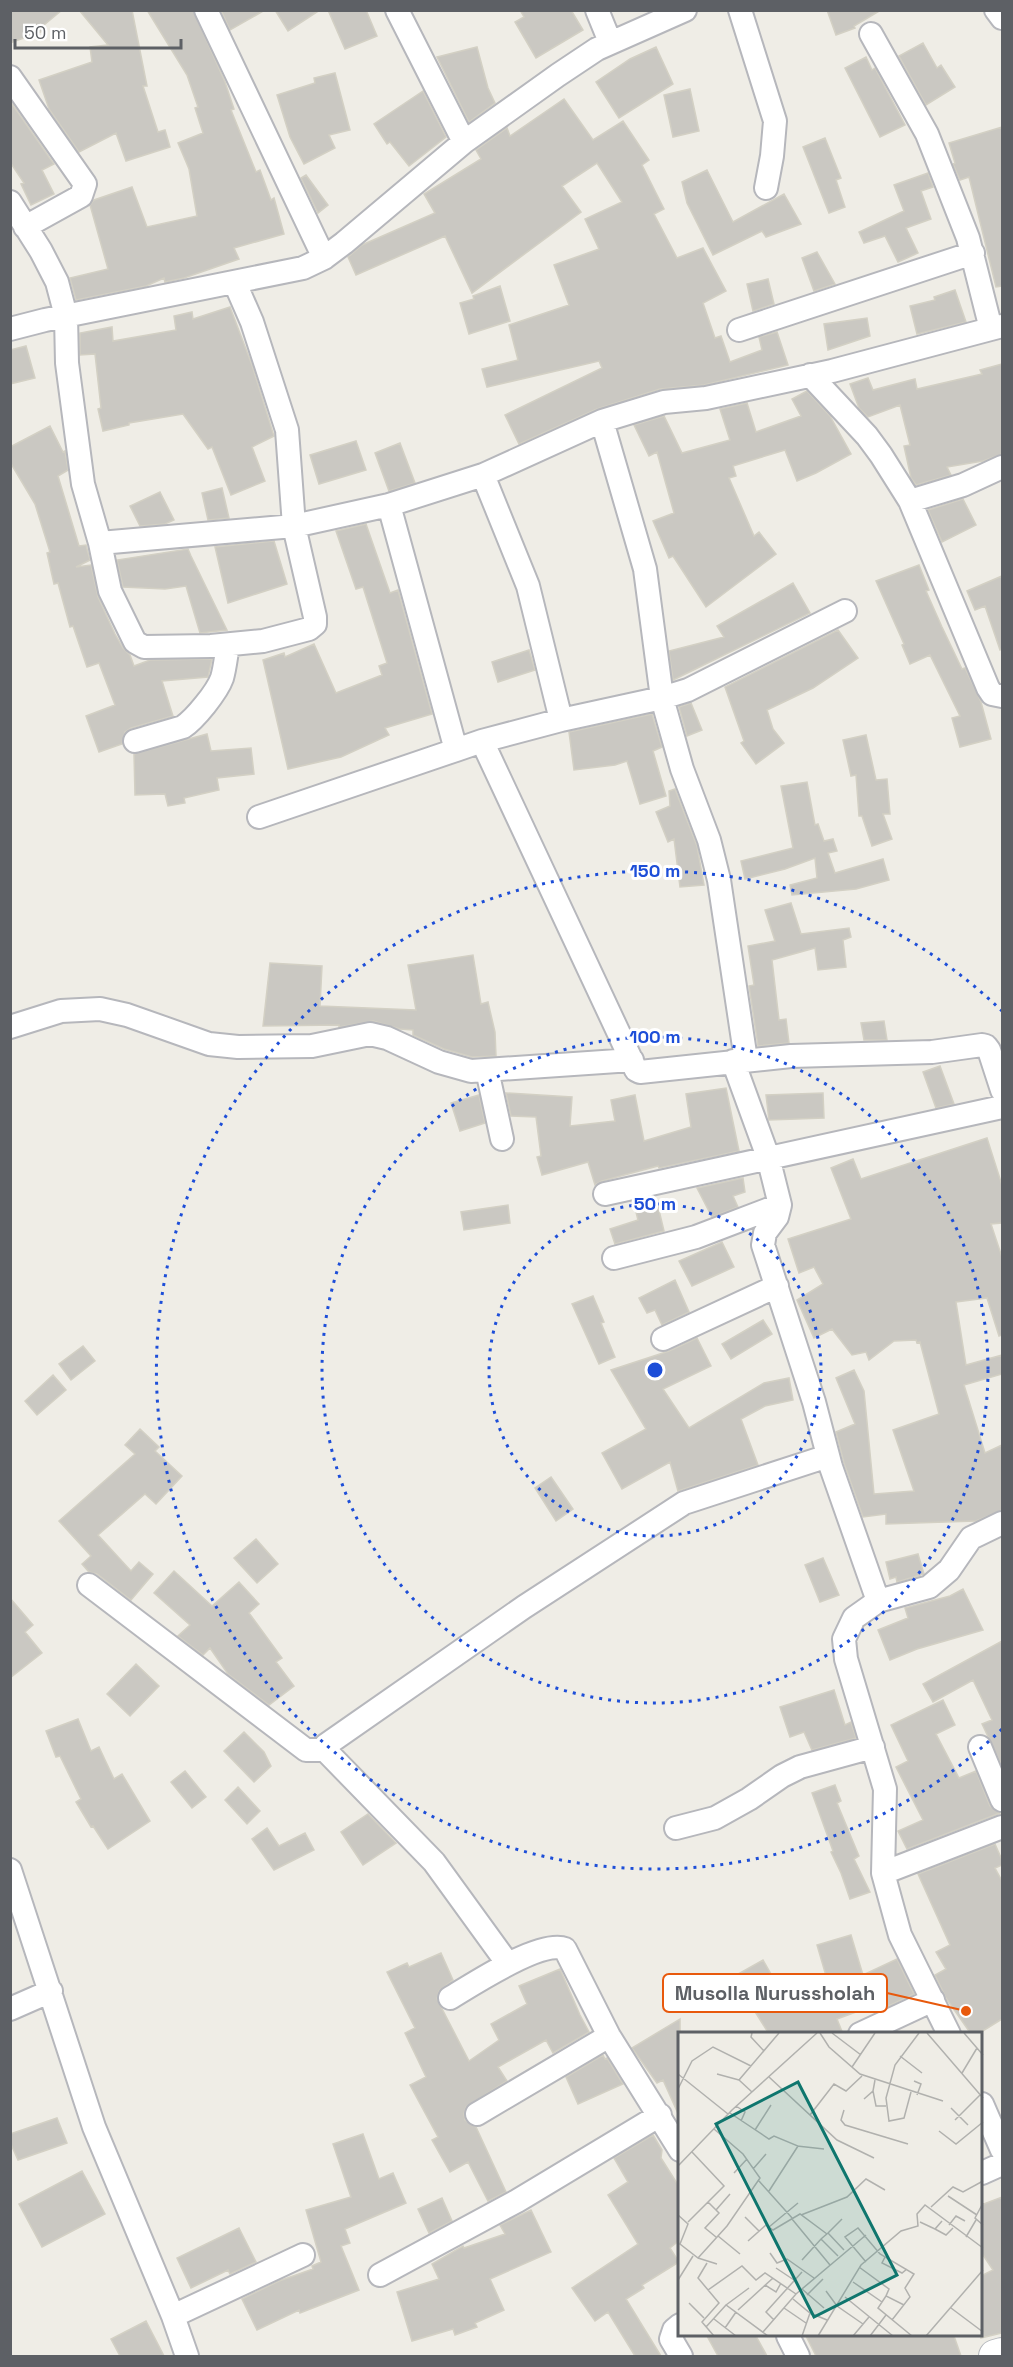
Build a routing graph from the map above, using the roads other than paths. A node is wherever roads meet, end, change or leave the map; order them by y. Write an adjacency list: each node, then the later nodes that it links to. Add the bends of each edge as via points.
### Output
1 (206, 10): 16 (street)
2 (397, 10): 11 (street)
3 (597, 10): 9 (street)
4 (685, 10): 9 (street)
5 (740, 10): 12 (street, via 775,121)
6 (996, 10): 7 (street)
7 (1002, 18)
8 (871, 34): 15 (street, via 927,134)
9 (610, 42): 11 (street)
10 (10, 76): 14 (street, via 85,184 81,196)
11 (464, 142): 16 (street)
12 (766, 188)
13 (10, 202): 14 (street)
14 (26, 227): 18 (street, via 57,282)
15 (973, 253): 19 (street); 21 (street)
16 (324, 258): 17 (street, via 303,268)
17 (235, 283): 18 (street); 28 (street, via 287,429)
18 (66, 316): 20 (street); 29 (street, via 67,363 83,484)
19 (997, 328): 22 (street)
20 (10, 329)
21 (739, 330)
22 (810, 375): 23 (street, via 706,398 664,402); 26 (street, via 867,436)
23 (602, 421): 25 (street); 33 (street, via 645,569)
24 (1002, 467): 26 (street, via 963,485)
25 (483, 475): 27 (street); 34 (street, via 528,586)
26 (910, 501): 32 (street, via 988,688 992,694)
27 (389, 504): 28 (street); 37 (street)
28 (294, 526): 29 (street); 31 (street, via 315,624 263,641)
29 (100, 543): 31 (street, via 110,591 135,642 160,648)
30 (845, 611): 33 (street, via 688,690)
31 (228, 645): 35 (street, via 222,679 189,723)
32 (1002, 696)
33 (662, 698): 34 (street); 41 (street, via 719,880)
34 (561, 720): 36 (street)
35 (135, 741)
36 (483, 741): 37 (street); 40 (street)
37 (456, 750): 38 (street)
38 (259, 817)
39 (10, 1027): 42 (street, via 61,1011 100,1009 209,1044 312,1046 370,1034 439,1062 471,1071)
40 (632, 1059): 41 (street, via 636,1070 642,1073); 42 (street)
41 (739, 1061): 43 (street, via 932,1052 981,1045 989,1050); 46 (street)
42 (487, 1070): 45 (street)
43 (1002, 1090)
44 (1002, 1107): 46 (street)
45 (502, 1139)
46 (768, 1157): 47 (street); 48 (street)
47 (605, 1194)
48 (780, 1205): 49 (street, via 696,1237); 50 (street, via 763,1245)
49 (614, 1258)
50 (777, 1286): 51 (street); 52 (street)
51 (663, 1339)
52 (828, 1456): 55 (street); 58 (street, via 684,1503 524,1607 328,1744)
53 (1002, 1523): 55 (street, via 971,1539 949,1570 929,1587)
54 (89, 1585): 58 (street, via 306,1750)
55 (878, 1601): 56 (street, via 854,1618 844,1639 846,1659)
56 (873, 1747): 61 (street, via 800,1767 715,1818); 63 (street, via 885,1789)
57 (980, 1748): 59 (street)
58 (325, 1750): 64 (street, via 434,1862)
59 (1002, 1800)
60 (1002, 1827): 63 (street)
61 (676, 1828)
62 (10, 1870): 65 (street)
63 (883, 1873): 67 (street, via 900,1935)
64 (508, 1964): 66 (street); 71 (street, via 551,1947 565,1949)
65 (51, 1991): 68 (street); 80 (street, via 94,2127)
66 (450, 1998)
67 (933, 2000): 69 (street); 70 (street)
68 (10, 2009)
69 (864, 2032)
70 (948, 2032)
71 (609, 2036): 73 (street); 74 (street)
72 (983, 2108): 76 (street)
73 (477, 2115)
74 (660, 2115): 75 (street); 79 (street, via 518,2200)
75 (678, 2146)
76 (1002, 2149): 77 (street)
77 (983, 2171)
78 (303, 2255): 80 (street)
79 (380, 2275)
80 (173, 2316): 84 (street)
81 (678, 2327): 85 (street, via 671,2338)
82 (788, 2337): 86 (street)
83 (1002, 2354): 87 (main road)
84 (187, 2356)
85 (681, 2356)
86 (798, 2356)
87 (995, 2356)

